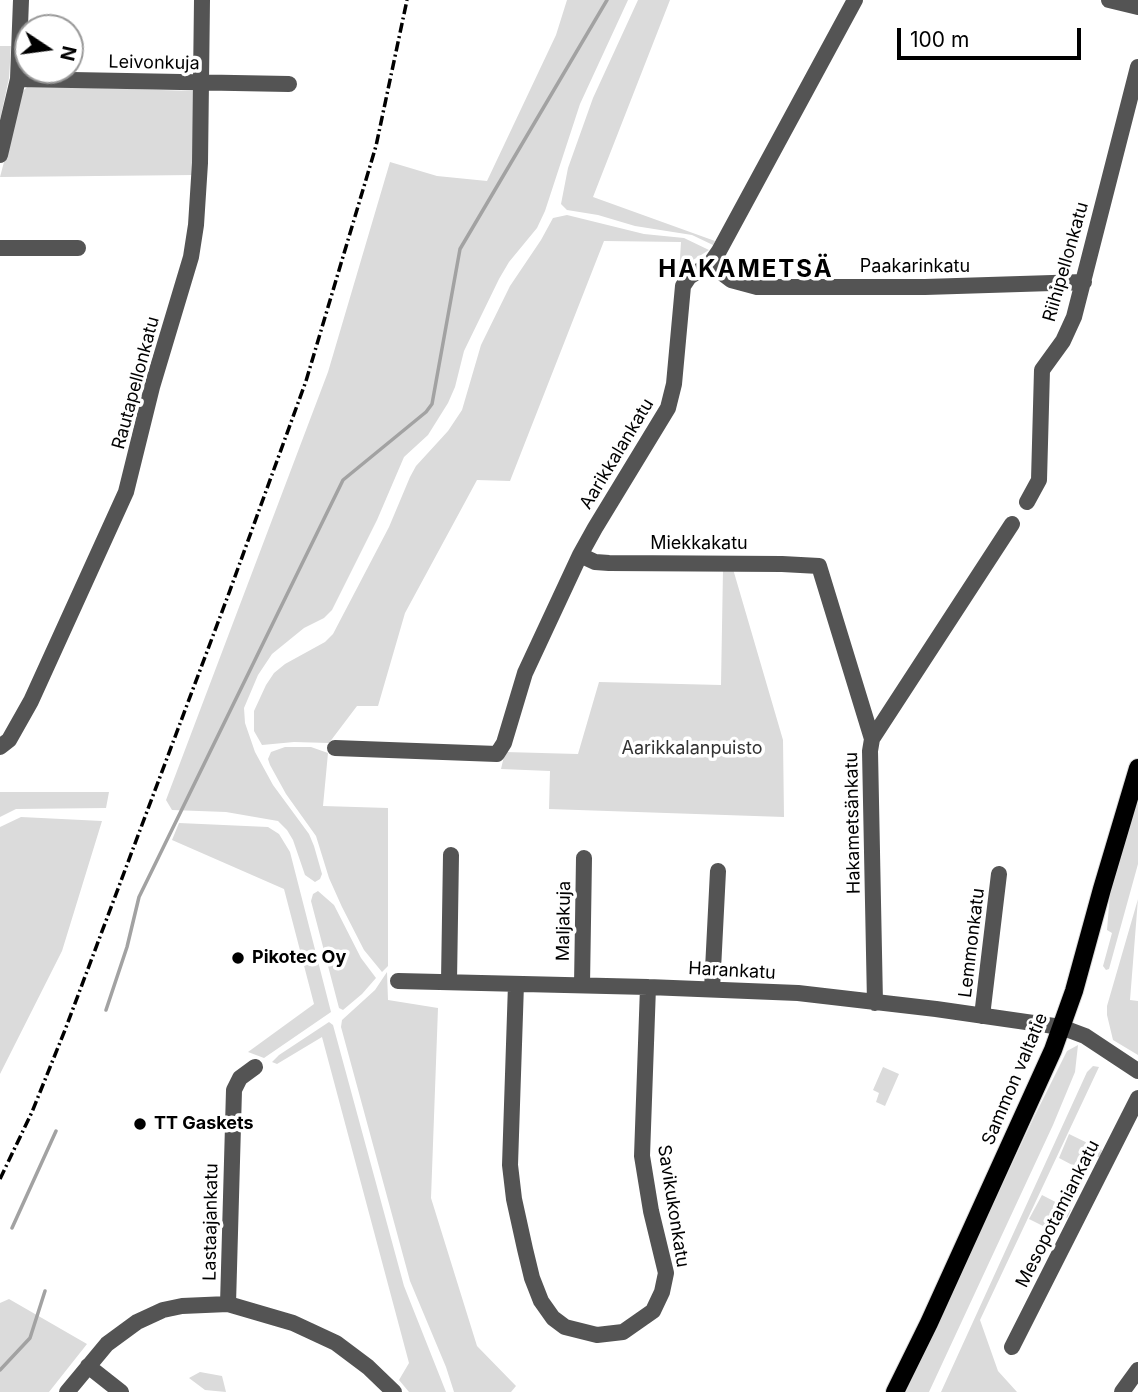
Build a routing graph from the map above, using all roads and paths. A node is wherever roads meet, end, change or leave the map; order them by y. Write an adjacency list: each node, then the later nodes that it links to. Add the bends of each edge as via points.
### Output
1 (202, 0): 7 (street, Rautapellonkatu)
2 (855, 0): 13 (street, Aarikkalankatu)
3 (1110, 0): 4 (street)
4 (1138, 7)
5 (1138, 67): 14 (street, Riihipellonkatu)
6 (84, 80): 7 (street, Leivonkuja)
7 (202, 83): 9 (street, Leivonkuja); 20 (street, Rautapellonkatu, via 195,241 131,476 31,701 9,740)
8 (17, 84): 10 (street)
9 (289, 84)
10 (0, 155)
11 (0, 248): 12 (street)
12 (78, 248)
13 (710, 264): 14 (street, Paakarinkatu, via 731,280 757,286 925,288); 17 (street, Aarikkalankatu, via 689,277 684,286 668,408)
14 (1084, 282): 15 (street, Riihipellonkatu, via 1063,341 1042,370 1039,480)
15 (1027, 502)
16 (1012, 524): 19 (street)
17 (580, 555): 18 (street, Miekkakatu, via 609,563); 21 (street, Aarikkalankatu, via 525,673 497,754)
18 (819, 566): 19 (street, Hakametsänkatu)
19 (872, 739): 33 (street, Hakametsänkatu)
20 (0, 747)
21 (335, 748)
22 (1138, 768): 35 (main road, Sammon valtatie)
23 (451, 855): 28 (street)
24 (584, 858): 30 (street, Maljakuja)
25 (718, 870): 32 (street)
26 (999, 874): 34 (street, Lemmonkatu)
27 (398, 981): 28 (street, Harankatu)
28 (449, 981): 29 (street, Harankatu)
29 (516, 984): 30 (street, Harankatu); 31 (street, Savikukonkatu, via 510,1165 523,1239 541,1301 553,1318 565,1327 597,1335 623,1332 643,1320 653,1311 666,1273 642,1156)
30 (582, 985): 31 (street, Harankatu)
31 (648, 987): 32 (street, Harankatu)
32 (712, 989): 33 (street, Harankatu)
33 (875, 1003): 34 (street, Harankatu)
34 (982, 1016): 35 (street, Harankatu)
35 (1061, 1027): 37 (street, Harankatu, via 1085,1036); 46 (main road, Sammon valtatie)
36 (256, 1067): 39 (street, Lastaajankatu, via 240,1078 234,1090)
37 (1138, 1071)
38 (1138, 1098): 40 (street, Mesopotamiankatu)
39 (228, 1304): 41 (street, via 182,1306 150,1315 107,1344); 45 (street, via 293,1322 336,1343)
40 (1012, 1348)
41 (88, 1366): 43 (street); 44 (street)
42 (1138, 1370): 47 (street)
43 (67, 1392)
44 (121, 1392)
45 (394, 1392)
46 (895, 1392)
47 (1122, 1392)

